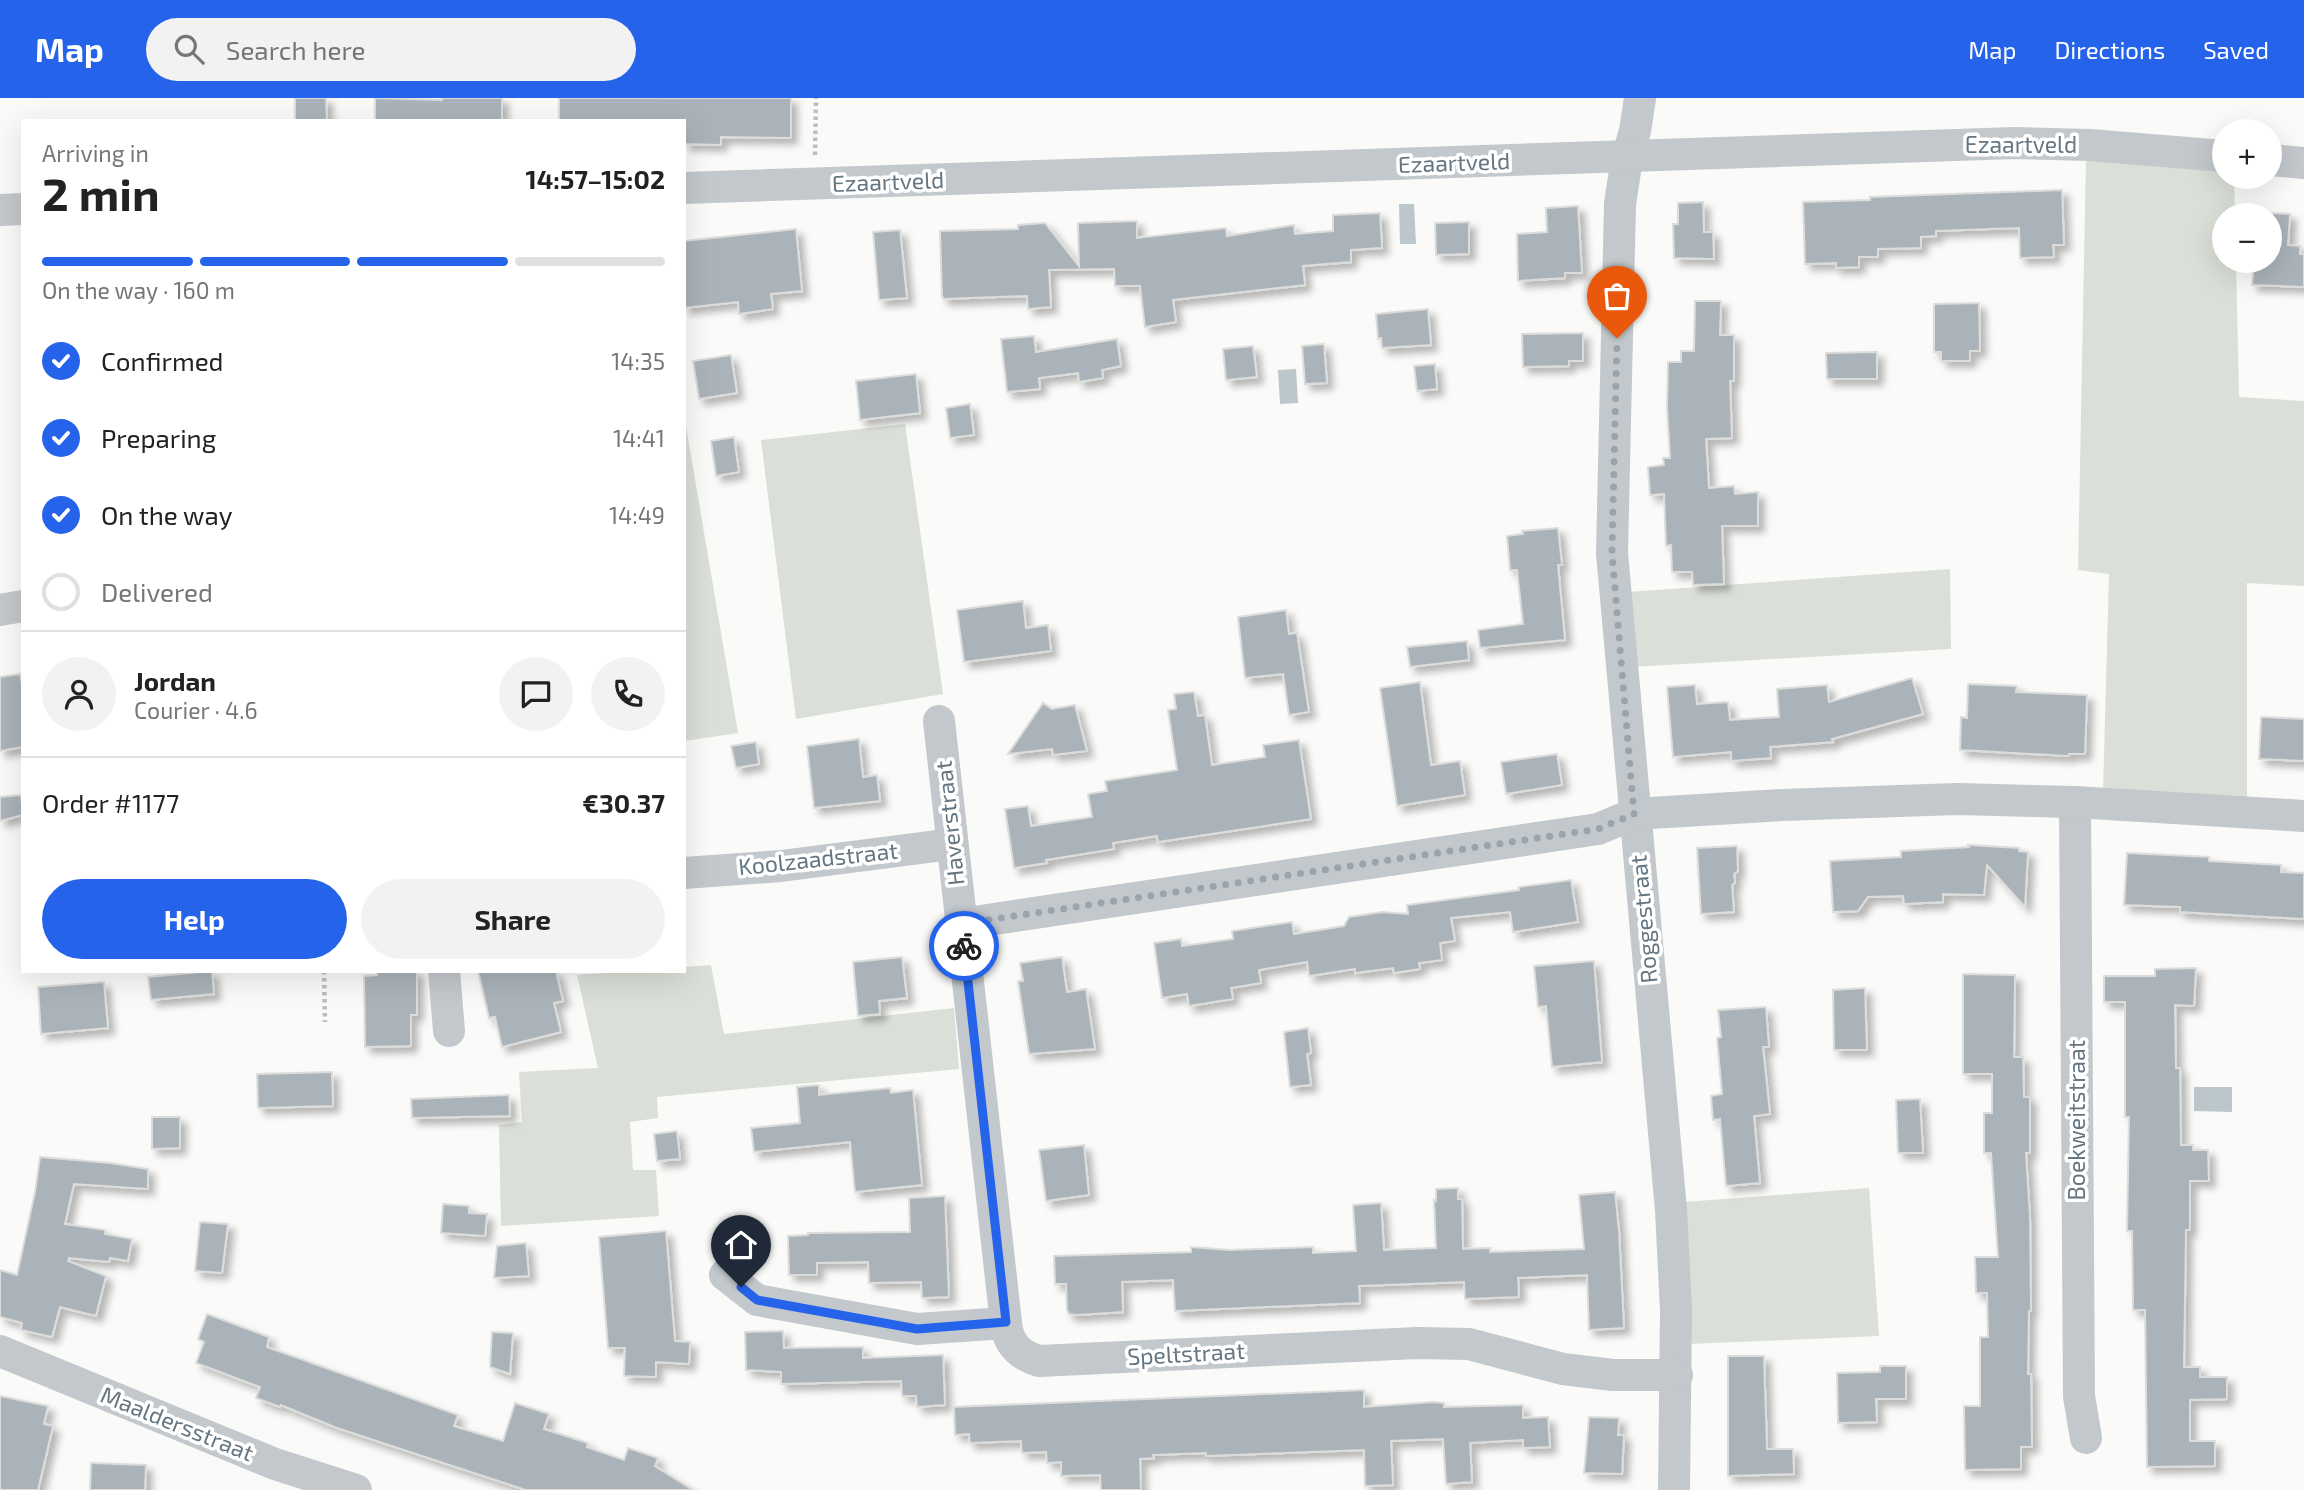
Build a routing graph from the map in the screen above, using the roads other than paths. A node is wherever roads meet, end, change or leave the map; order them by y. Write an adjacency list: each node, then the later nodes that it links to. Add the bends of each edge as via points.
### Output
1 (1640, 98): 3 (street, Roggestraat)
2 (2212, 155): 3 (street, Ezaartveld, via 2015,144)
3 (1627, 158): 6 (street, Ezaartveld); 13 (street, Roggestraat, via 1620,205 1612,553)
4 (2282, 161): 5 (street)
5 (2304, 163)
6 (686, 188)
7 (21, 209): 8 (street)
8 (0, 210)
9 (21, 606): 10 (street)
10 (0, 610)
11 (939, 721): 15 (street, Haverstraat)
12 (2075, 802): 13 (street, via 1957,799); 14 (street); 24 (street, Boekweitstraat, via 2079,1396)
13 (1634, 814): 17 (street, via 1598,829); 23 (street, Roggestraat, via 1671,1210)
14 (2304, 816)
15 (952, 844): 16 (street, Koolzaadstraat); 17 (street, Haverstraat)
16 (686, 873)
17 (961, 924): 21 (street, Haverstraat)
18 (444, 973): 19 (street)
19 (449, 1031)
20 (725, 1275): 21 (street, via 757,1300 917,1329)
21 (1006, 1322): 23 (street, Speltstraat, via 1014,1347 1024,1357 1039,1361 1469,1344 1563,1369)
22 (0, 1351): 25 (street, Maaldersstraat, via 275,1464)
23 (1677, 1375): 26 (street, Roggestraat)
24 (2086, 1438)
25 (356, 1490)
26 (1674, 1490)

